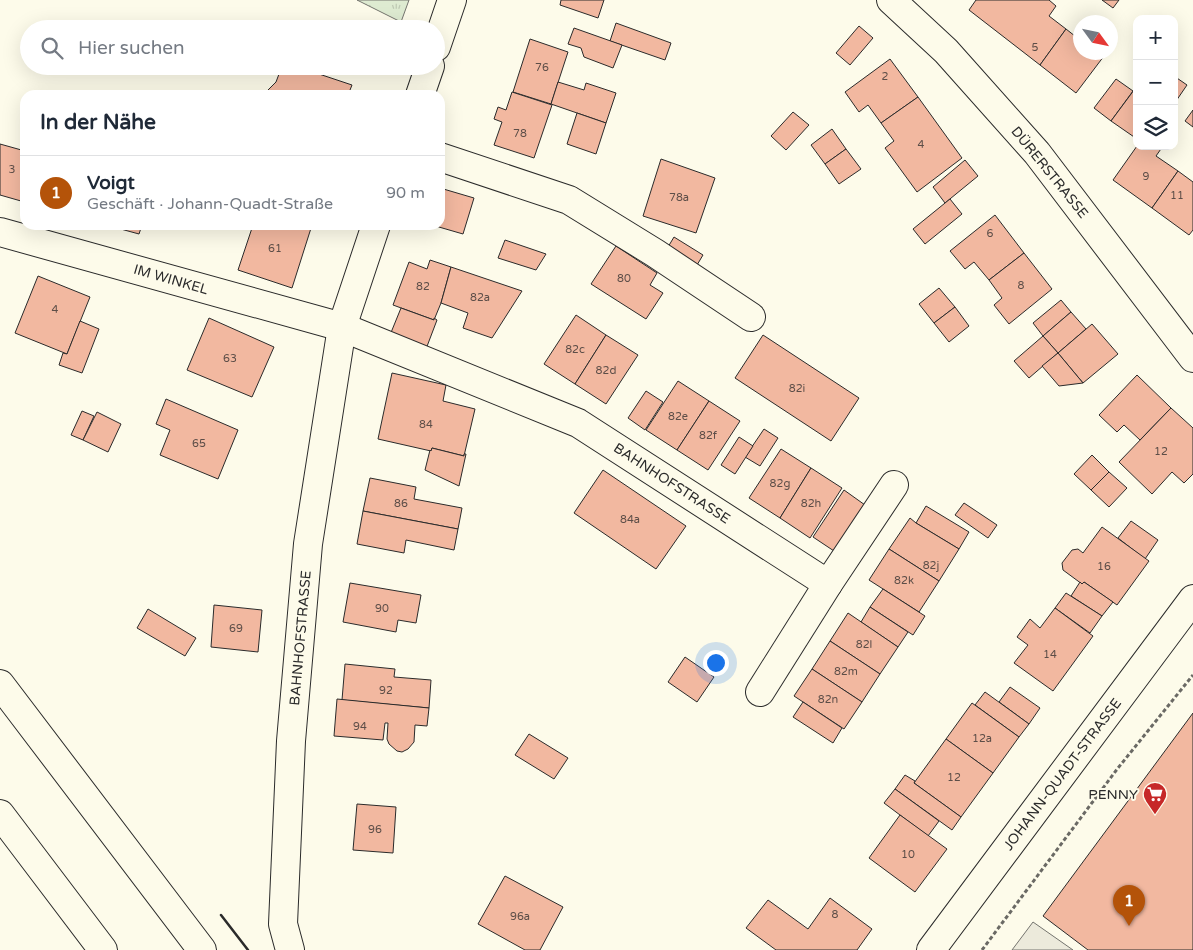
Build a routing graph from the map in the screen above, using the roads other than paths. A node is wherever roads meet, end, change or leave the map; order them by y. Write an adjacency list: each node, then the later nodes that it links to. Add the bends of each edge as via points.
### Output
1 (452, 0): 3 (main road)
2 (891, 0): 11 (main road, DÜRERSTRASSE, via 946,51 1037,153)
3 (445, 21)
4 (427, 75): 5 (main road)
5 (422, 90)
6 (445, 160): 9 (main road, via 569,200)
7 (374, 230): 10 (main road, BAHNHOFSTRASSE)
8 (0, 232): 10 (main road, IM WINKEL)
9 (751, 317)
10 (342, 327): 13 (main road, BAHNHOFSTRASSE, via 578,423); 20 (main road, BAHNHOFSTRASSE, via 308,544 291,741 283,924)
11 (1193, 358)
12 (894, 485): 13 (main road)
13 (828, 584): 16 (main road)
14 (1193, 599): 21 (main road, JOHANN-QUADT-STRASSE)
15 (0, 684): 19 (main road)
16 (760, 692)
17 (0, 814): 18 (main road)
18 (103, 950)
19 (202, 950)
20 (290, 950)
21 (931, 950)

